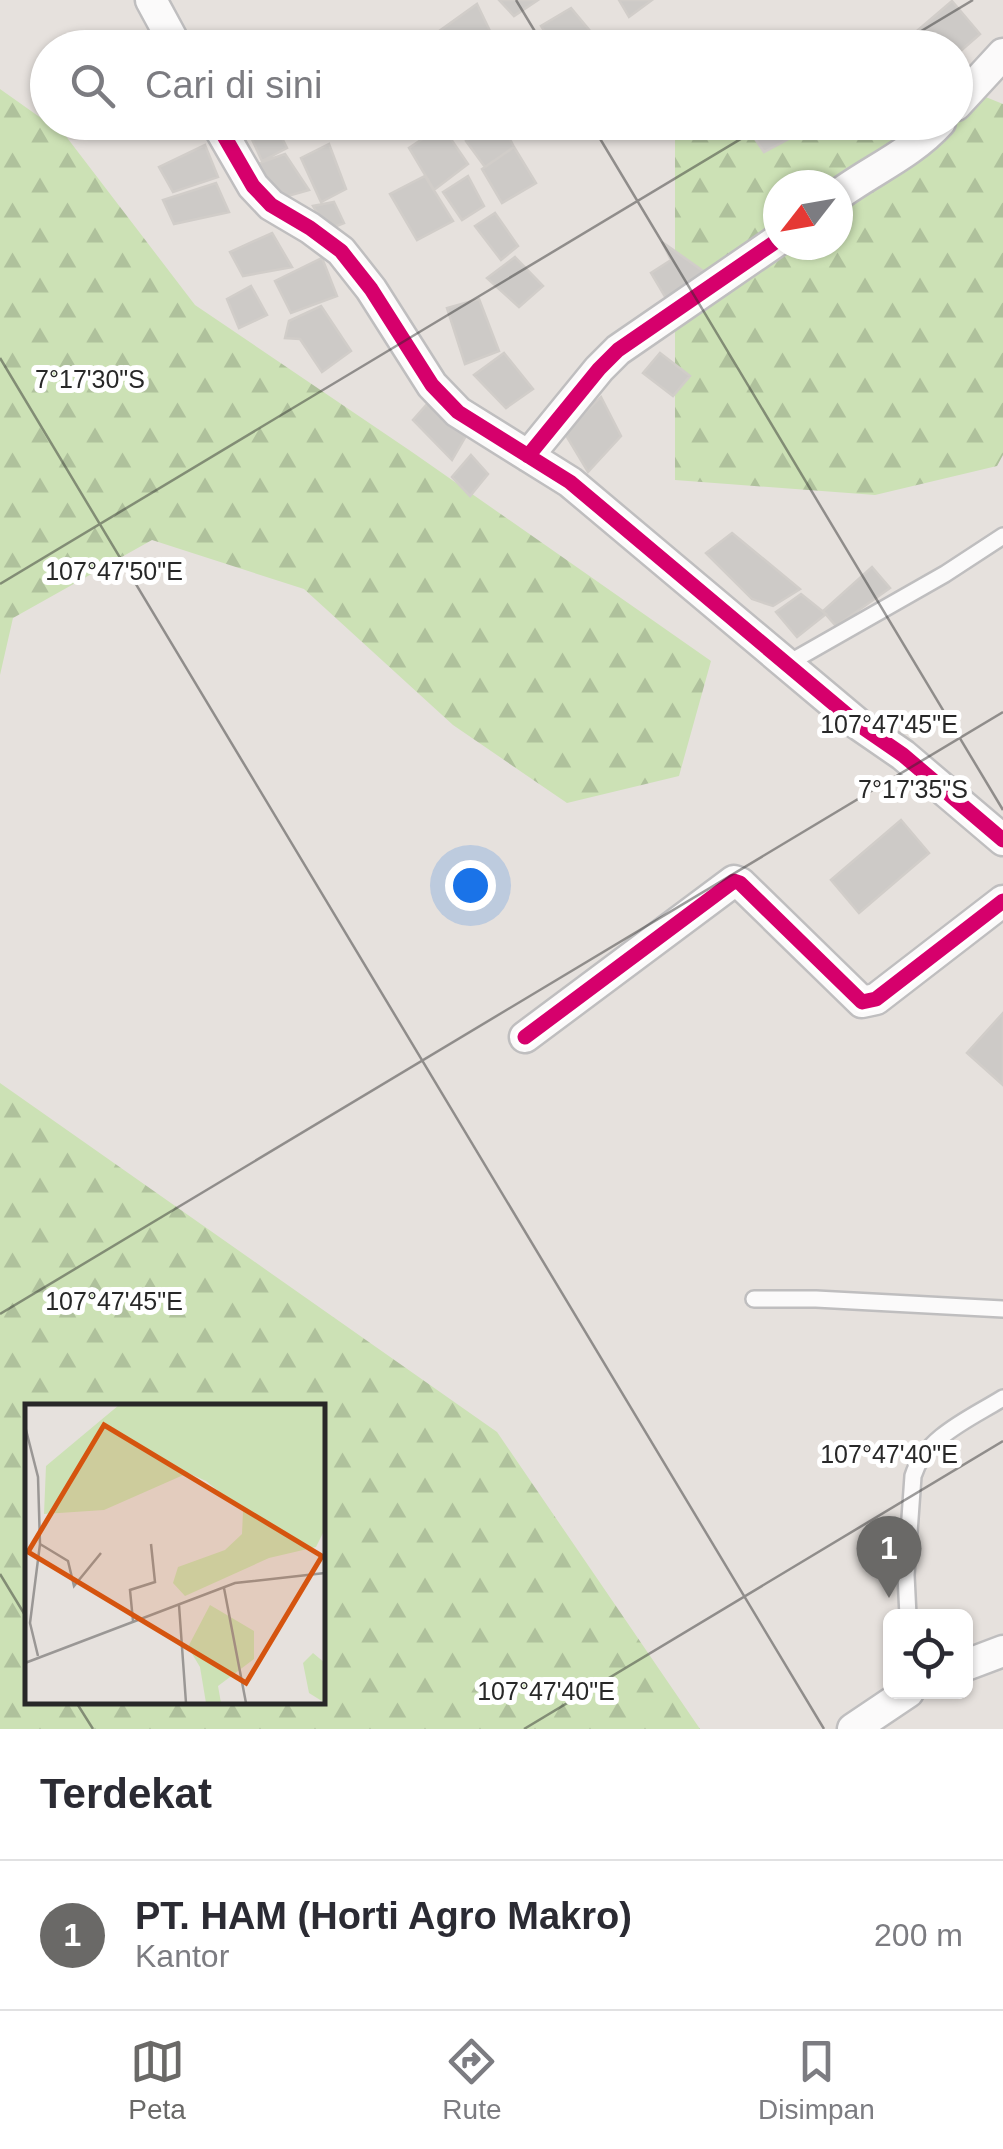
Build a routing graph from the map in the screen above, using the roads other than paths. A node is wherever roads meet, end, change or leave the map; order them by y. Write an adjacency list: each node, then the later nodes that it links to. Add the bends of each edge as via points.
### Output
1 (152, 0): 2 (street)
2 (168, 30)
3 (1003, 54): 4 (street)
4 (973, 87)
5 (226, 140): 9 (street, via 271,205 341,251 458,412)
6 (921, 140): 7 (street)
7 (853, 184)
8 (763, 250): 9 (street, via 618,350)
9 (528, 456): 11 (street, via 570,482)
10 (1003, 536): 11 (lane)
11 (787, 664): 12 (street)
12 (1003, 840)
13 (1003, 902): 14 (street, via 876,999 862,1002 734,880)
14 (525, 1037)
15 (754, 1299): 16 (lane)
16 (1003, 1309)
17 (1003, 1398): 18 (lane, via 935,1442 918,1462)
18 (908, 1609)
19 (1003, 1651): 20 (street)
20 (973, 1662)
21 (898, 1699): 22 (street)
22 (853, 1729)

